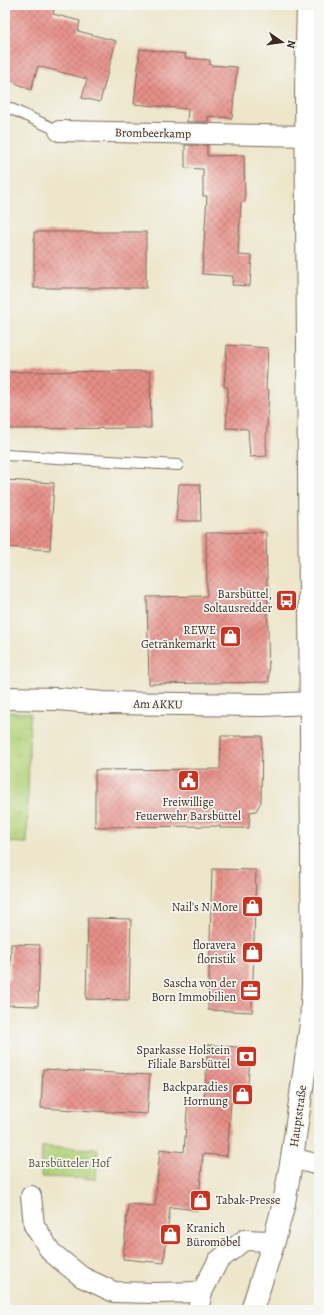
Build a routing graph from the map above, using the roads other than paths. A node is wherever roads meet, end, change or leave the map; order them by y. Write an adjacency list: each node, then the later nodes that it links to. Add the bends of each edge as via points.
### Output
1 (308, 5): 4 (street, Hauptstraße)
2 (5, 106): 3 (lane, Brombeerkamp)
3 (60, 131): 4 (street, Brombeerkamp)
4 (307, 136): 7 (street, Hauptstraße)
5 (5, 455): 6 (lane)
6 (178, 465)
7 (314, 492): 9 (street, Hauptstraße)
8 (5, 698): 9 (street, Am AKKU, via 103,703 255,705)
9 (315, 701): 10 (street, Hauptstraße, via 313,985 311,1024)
10 (292, 1158): 11 (street); 13 (street, Hauptstraße)
11 (319, 1165)
12 (31, 1196): 14 (street, via 34,1225 52,1252 82,1277 114,1292 156,1293)
13 (274, 1241): 14 (street, via 244,1240 218,1261); 15 (street, Hauptstraße)
14 (200, 1301)
15 (252, 1310)

